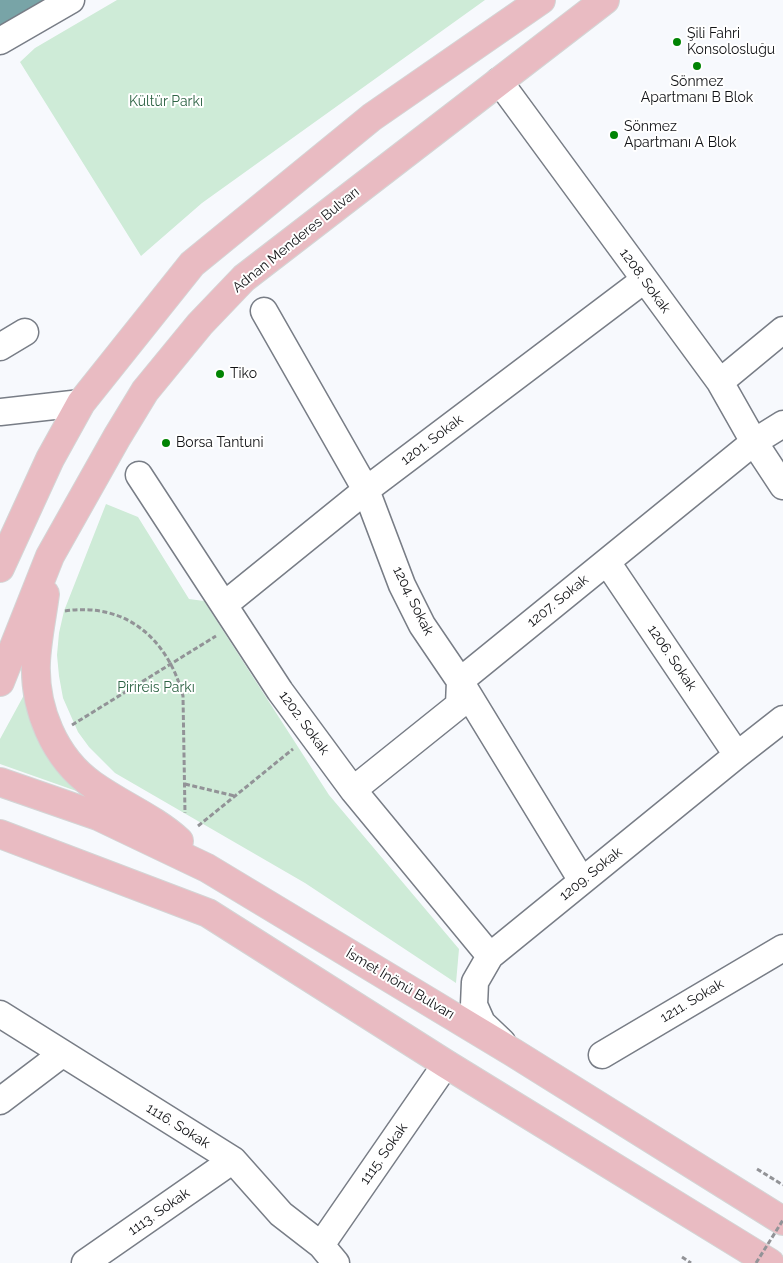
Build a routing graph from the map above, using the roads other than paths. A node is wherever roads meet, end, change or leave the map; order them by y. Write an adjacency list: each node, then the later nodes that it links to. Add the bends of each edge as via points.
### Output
1 (71, 0): 4 (street)
2 (541, 0): 12 (main road, via 372,117 192,264)
3 (606, 0): 5 (main road, Adnan Menderes Bulvarı)
4 (0, 41)
5 (499, 81): 6 (street, 1208. Sokak); 19 (main road, Adnan Menderes Bulvarı, via 244,278 200,324 145,391)
6 (644, 280): 11 (street, 1208. Sokak); 18 (street, 1201. Sokak)
7 (264, 311): 18 (street, 1204. Sokak)
8 (783, 330): 11 (street)
9 (25, 332): 10 (street)
10 (0, 347)
11 (720, 382): 15 (street, 1208. Sokak)
12 (81, 403): 13 (street); 21 (main road, via 50,459)
13 (0, 412)
14 (783, 424): 15 (street, 1207. Sokak)
15 (754, 442): 17 (street, 1208. Sokak); 20 (street, 1207. Sokak)
16 (140, 475): 22 (street, 1202. Sokak)
17 (783, 486)
18 (366, 490): 22 (street, 1201. Sokak); 23 (street, 1204. Sokak, via 402,585 422,625)
19 (50, 556): 24 (main road, Adnan Menderes Bulvarı); 30 (main road, via 36,662 40,703 54,740 64,757 92,785 167,830)
20 (607, 562): 23 (street, 1207. Sokak); 26 (street, 1206. Sokak)
21 (0, 568)
22 (230, 614): 28 (street, 1202. Sokak, via 280,692)
23 (460, 681): 28 (street, via 459,705); 31 (street, 1204. Sokak)
24 (0, 682)
25 (783, 719): 26 (street, 1209. Sokak)
26 (737, 755): 31 (street, 1209. Sokak)
27 (0, 782): 30 (main road, İsmet İnönü Bulvarı, via 98,816)
28 (353, 790): 33 (street, 1202. Sokak)
29 (0, 834): 38 (main road, via 208,913)
30 (207, 868): 35 (main road, İsmet İnönü Bulvarı)
31 (582, 881): 33 (street, 1209. Sokak)
32 (783, 948): 37 (street, 1211. Sokak)
33 (490, 956): 35 (street, 1209. Sokak, via 475,982 474,1005 482,1023)
34 (0, 1014): 36 (street, 1116. Sokak)
35 (514, 1053): 41 (main road, İsmet İnönü Bulvarı)
36 (62, 1054): 39 (street); 40 (street, 1116. Sokak)
37 (602, 1055)
38 (446, 1064): 43 (street, 1115. Sokak); 45 (main road)
39 (0, 1101)
40 (233, 1160): 43 (street, 1116. Sokak, via 280,1214); 44 (street, 1113. Sokak)
41 (771, 1208): 42 (main road, İsmet İnönü Bulvarı)
42 (783, 1220)
43 (329, 1254)
44 (85, 1263)
45 (770, 1263)

